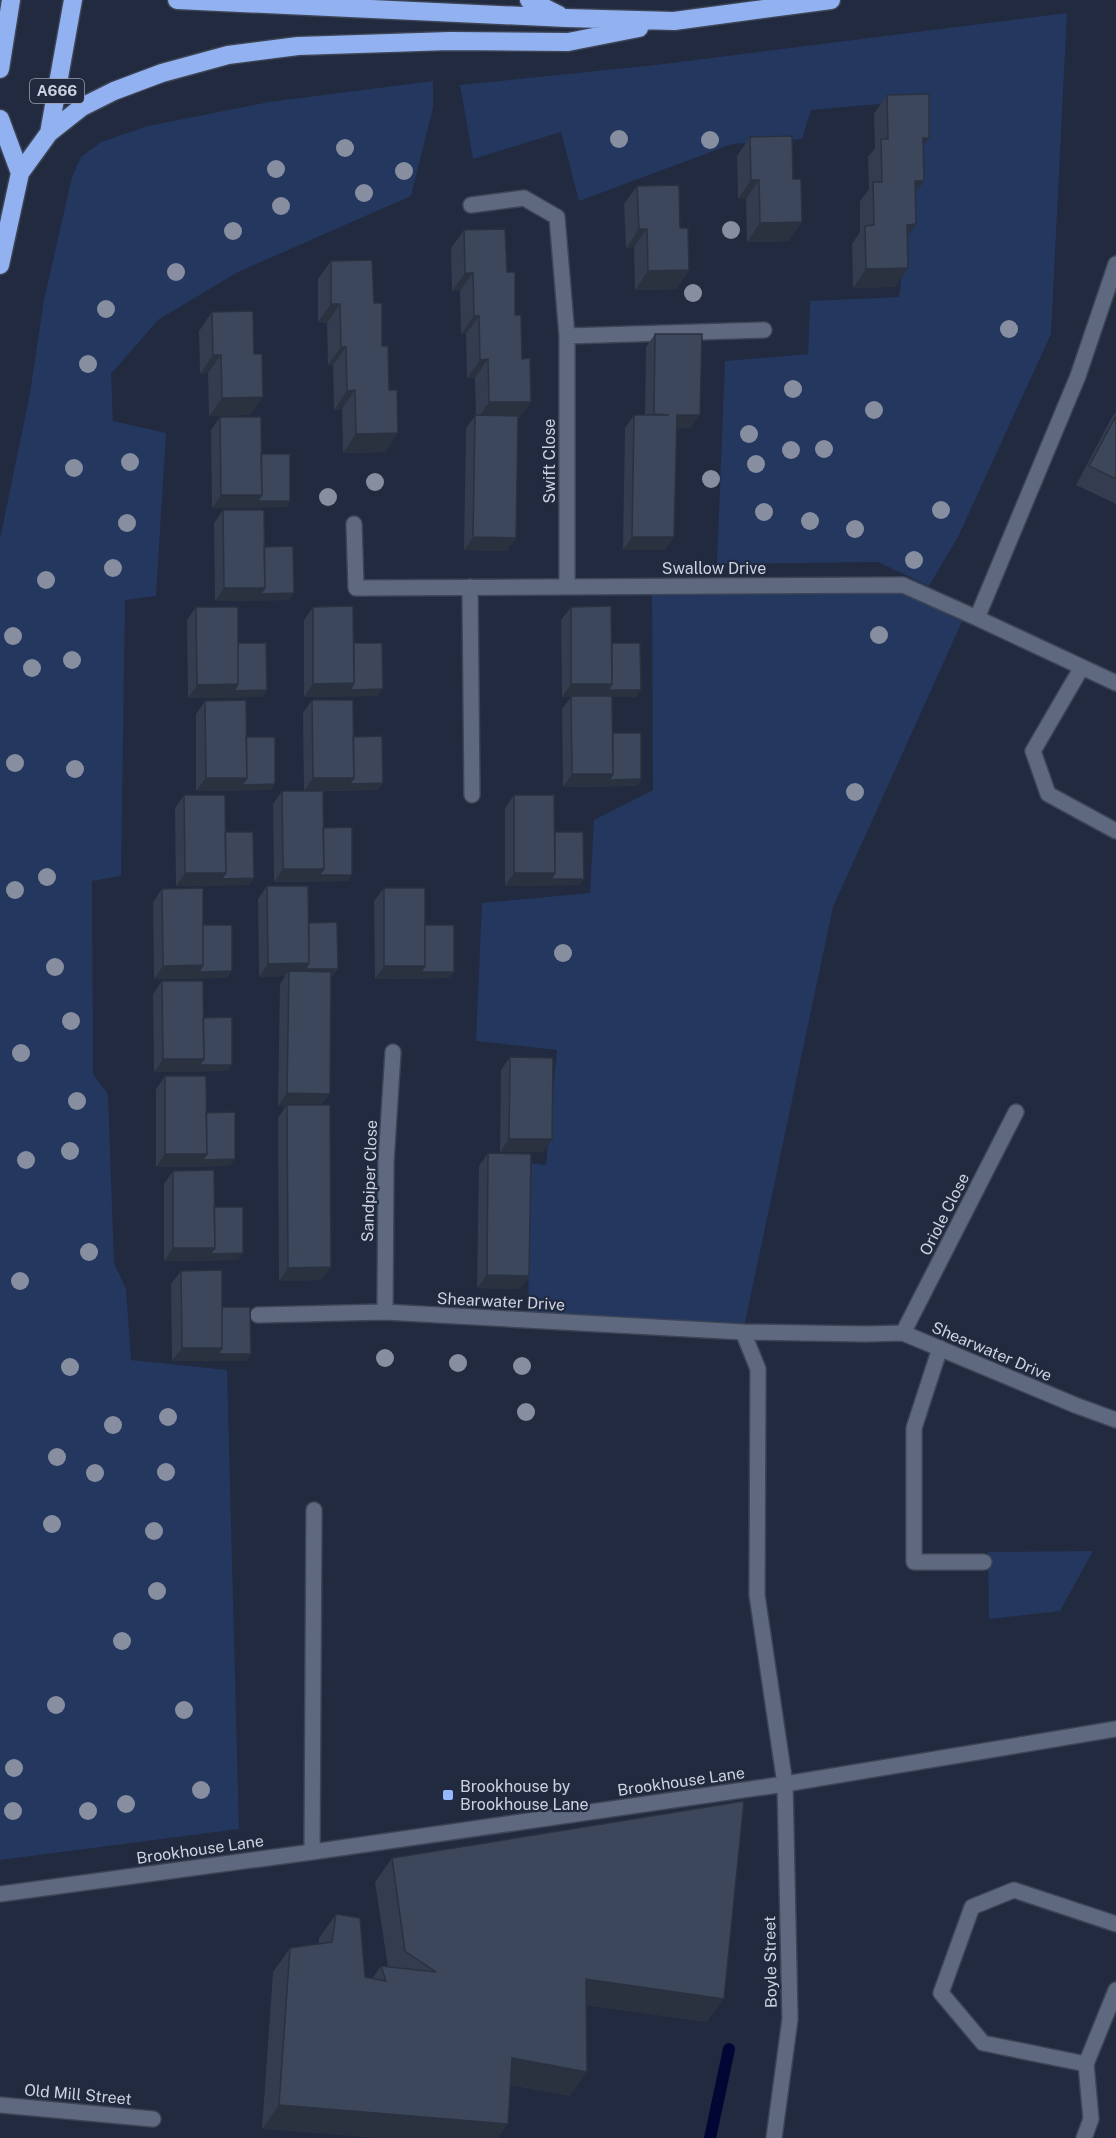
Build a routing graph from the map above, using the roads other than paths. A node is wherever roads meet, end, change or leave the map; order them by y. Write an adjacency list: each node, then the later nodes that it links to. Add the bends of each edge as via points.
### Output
1 (11, 0): 8 (highway)
2 (73, 0): 10 (highway, A666)
3 (177, 0): 6 (highway)
4 (529, 0): 6 (highway)
5 (831, 0): 7 (highway)
6 (566, 18): 7 (highway)
7 (674, 21): 10 (highway, via 568,42 298,46 228,55 114,91 82,107)
8 (0, 69)
9 (0, 119): 11 (highway)
10 (49, 133): 11 (highway, A666)
11 (20, 172): 14 (highway, A666)
12 (471, 205): 16 (street, Swift Close, via 524,198 557,217)
13 (1116, 264): 20 (street, via 1091,343)
14 (0, 265)
15 (764, 330): 16 (street)
16 (567, 336): 19 (street, Swift Close)
17 (354, 524): 18 (street, Swallow Drive, via 356,588)
18 (470, 587): 19 (street, Swallow Drive); 23 (street)
19 (567, 587): 20 (street, Swallow Drive, via 903,585)
20 (977, 618): 21 (street, Swallow Drive)
21 (1082, 667): 22 (street, Swallow Drive); 24 (street, via 1034,751 1048,794)
22 (1116, 684)
23 (472, 795)
24 (1116, 831)
25 (393, 1052): 27 (street, Sandpiper Close, via 386,1162)
26 (1016, 1112): 30 (street, Oriole Close)
27 (385, 1312): 28 (street, Shearwater Drive); 29 (street, Shearwater Drive)
28 (258, 1315)
29 (743, 1332): 30 (street, Shearwater Drive); 36 (street, via 758,1369 757,1595)
30 (903, 1333): 31 (street, Shearwater Drive)
31 (940, 1348): 32 (street, Shearwater Drive); 34 (street, via 914,1428 914,1562)
32 (1116, 1420)
33 (314, 1510): 37 (street)
34 (984, 1562)
35 (1116, 1729): 36 (street, Brookhouse Lane)
36 (785, 1784): 37 (street, Brookhouse Lane); 44 (street, Boyle Street, via 790,2019)
37 (312, 1852): 38 (street, Brookhouse Lane)
38 (0, 1894)
39 (1116, 1924): 41 (street, via 1014,1890 972,1907 941,1993 983,2043)
40 (1116, 1990): 41 (street)
41 (1086, 2064): 45 (street, via 1090,2119)
42 (0, 2105): 43 (street, Old Mill Street)
43 (153, 2119)
44 (774, 2138)
45 (1084, 2138)

